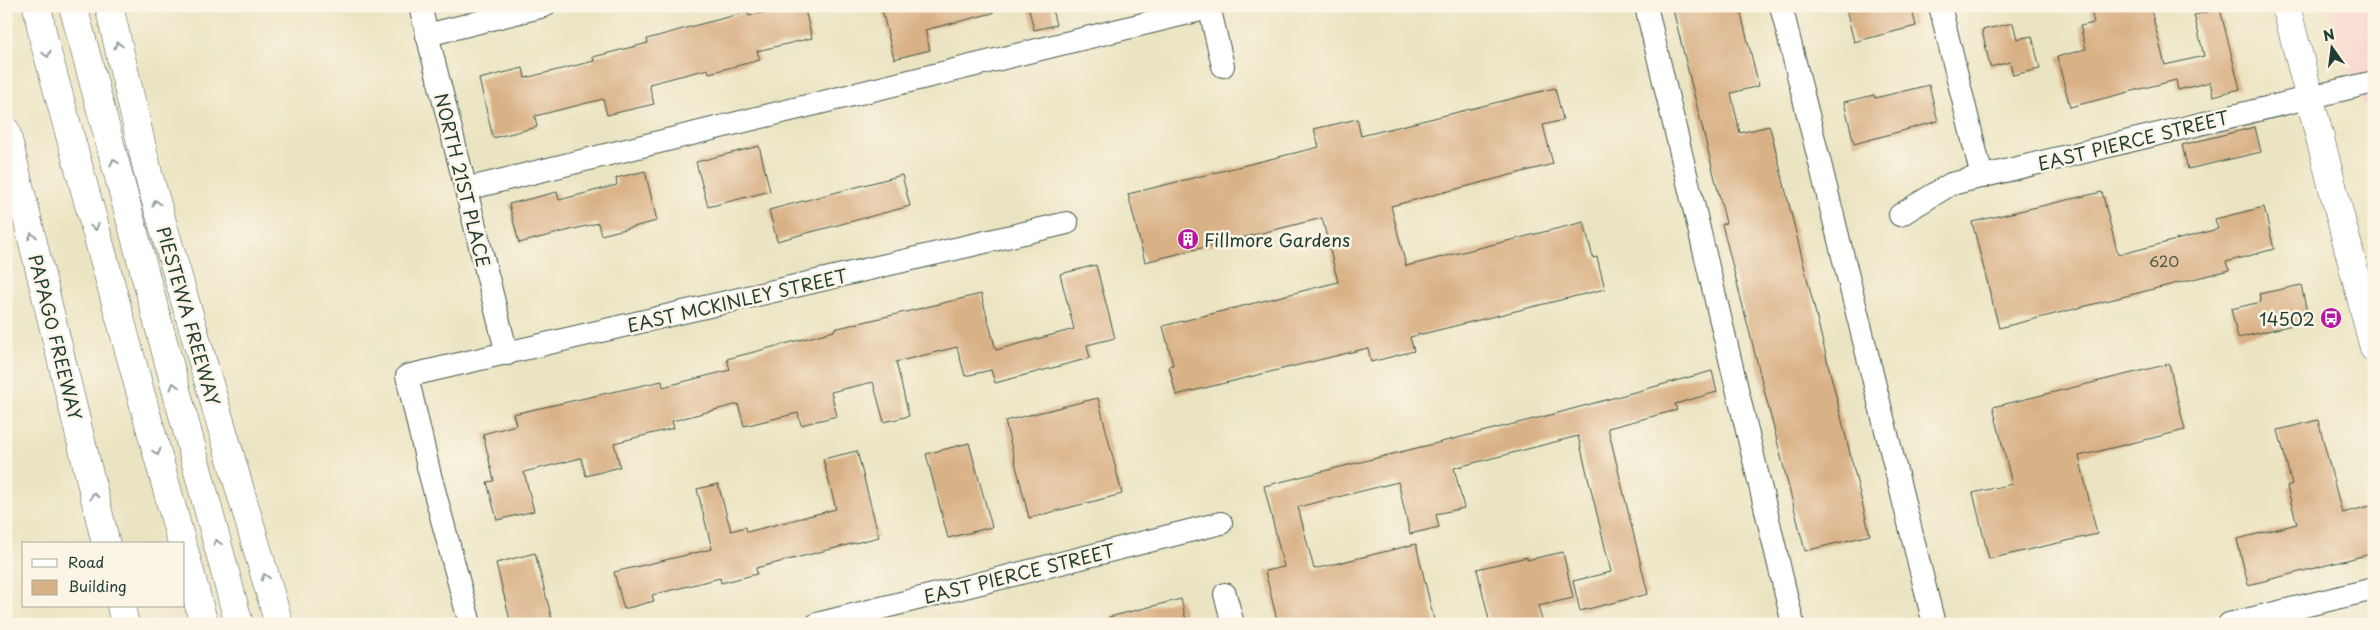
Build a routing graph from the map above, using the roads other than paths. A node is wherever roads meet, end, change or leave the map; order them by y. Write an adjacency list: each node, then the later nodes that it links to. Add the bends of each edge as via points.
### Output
1 (37, 6): 24 (main road, one-way to 24)
2 (73, 6): 32 (main road, one-way to 2)
3 (109, 6): 33 (main road, PIESTEWA FREEWAY, one-way to 3, via 149,177)
4 (420, 6): 11 (street, NORTH 21ST PLACE)
5 (544, 6): 11 (street)
6 (1646, 6): 37 (street)
7 (1781, 6): 29 (street)
8 (1940, 6): 16 (street)
9 (2286, 6): 14 (main road)
10 (1209, 7): 12 (street); 17 (street)
11 (427, 35): 17 (street, NORTH 21ST PLACE)
12 (1224, 66)
13 (2374, 82): 14 (street, EAST PIERCE STREET)
14 (2309, 98): 16 (street, EAST PIERCE STREET); 20 (main road)
15 (6, 131): 23 (main road, PAPAGO FREEWAY, one-way to 15)
16 (1982, 177): 18 (street, EAST PIERCE STREET, via 1951,184)
17 (466, 189): 21 (street, NORTH 21ST PLACE)
18 (1900, 215)
19 (1067, 223): 21 (street, EAST MCKINLEY STREET)
20 (2374, 348)
21 (507, 354): 34 (street, EAST MCKINLEY STREET, via 407,376)
22 (1221, 523): 35 (street, EAST PIERCE STREET)
23 (106, 542)
24 (181, 542)
25 (185, 554): 31 (main road)
26 (2374, 589): 38 (street)
27 (1226, 594): 36 (street)
28 (121, 608): 30 (main road)
29 (1929, 622)
30 (125, 624)
31 (204, 624)
32 (239, 624)
33 (279, 624)
34 (470, 624)
35 (817, 624)
36 (1233, 624)
37 (1793, 624)
38 (2229, 624)

